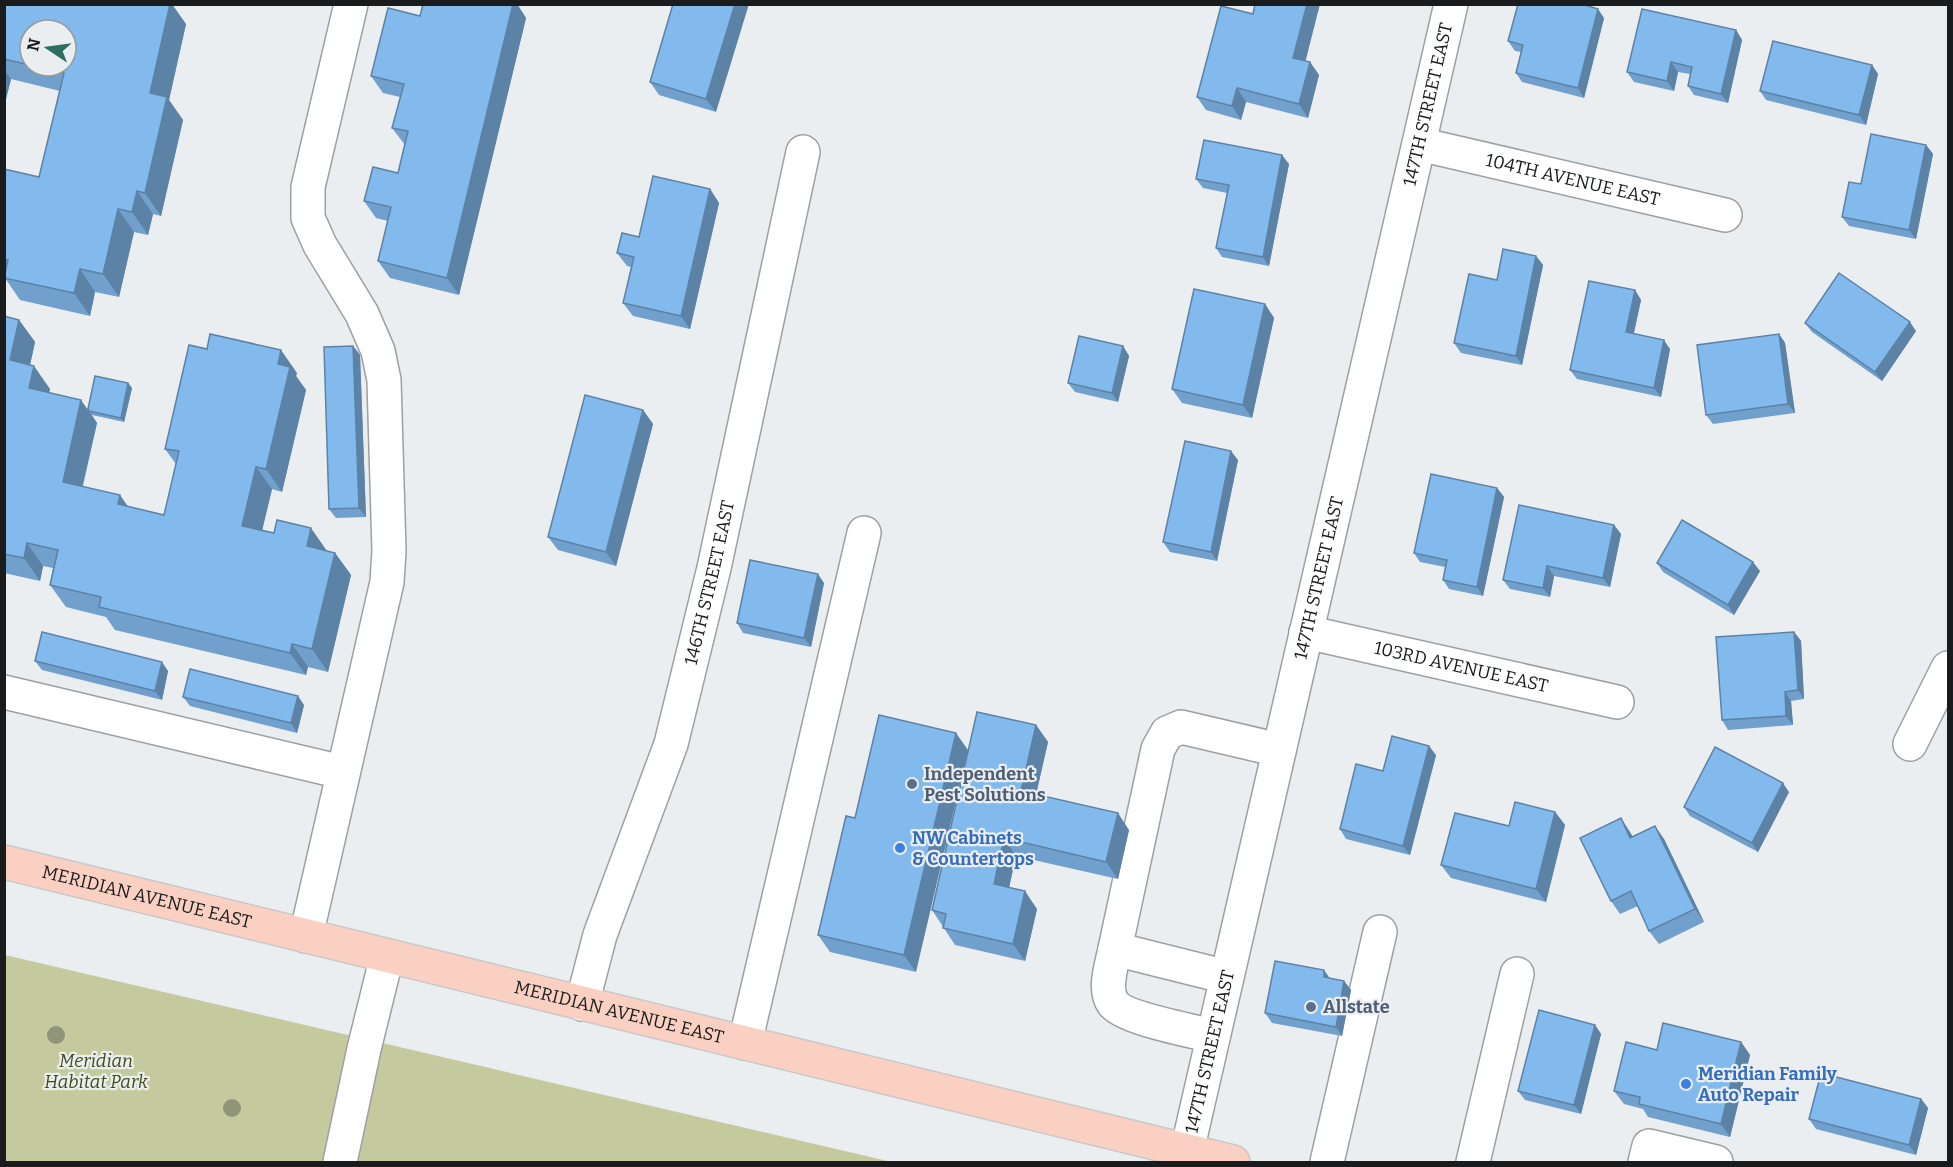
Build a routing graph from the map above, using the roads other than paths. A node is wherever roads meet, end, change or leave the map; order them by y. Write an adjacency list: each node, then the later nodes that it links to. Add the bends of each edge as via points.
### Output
1 (351, 4): 13 (street, via 308,187 308,218 320,246 362,314 378,351 384,380 388,551 387,582)
2 (1450, 4): 3 (street, 147TH STREET EAST)
3 (1419, 144): 5 (street, 104TH AVENUE EAST); 7 (street, 147TH STREET EAST)
4 (803, 152): 21 (street, 146TH STREET EAST, via 714,568 670,744 600,935)
5 (1725, 215)
6 (864, 533): 23 (street)
7 (1306, 632): 10 (street, 103RD AVENUE EAST); 12 (street, 147TH STREET EAST)
8 (1948, 668): 11 (street)
9 (4, 692): 13 (street)
10 (1617, 702)
11 (1910, 744)
12 (1279, 750): 17 (street, via 1181,727 1167,733 1158,749); 20 (street, 147TH STREET EAST)
13 (342, 772): 16 (street)
14 (4, 862): 16 (main road, MERIDIAN AVENUE EAST)
15 (1380, 932): 27 (street)
16 (306, 936): 18 (main road, MERIDIAN AVENUE EAST)
17 (1116, 949): 20 (street); 22 (street, via 1108,983 1112,1003 1126,1014)
18 (387, 956): 21 (main road, MERIDIAN AVENUE EAST); 25 (street)
19 (1517, 974): 28 (street)
20 (1227, 977): 22 (street, 147TH STREET EAST)
21 (582, 1004): 23 (main road, MERIDIAN AVENUE EAST)
22 (1213, 1036): 24 (street, 147TH STREET EAST)
23 (745, 1043): 24 (main road, MERIDIAN AVENUE EAST)
24 (1187, 1151): 26 (main road, MERIDIAN AVENUE EAST)
25 (340, 1162)
26 (1233, 1162)
27 (1327, 1162)
28 (1473, 1162)
29 (1645, 1162): 30 (street, via 1649,1146)
30 (1716, 1162)

